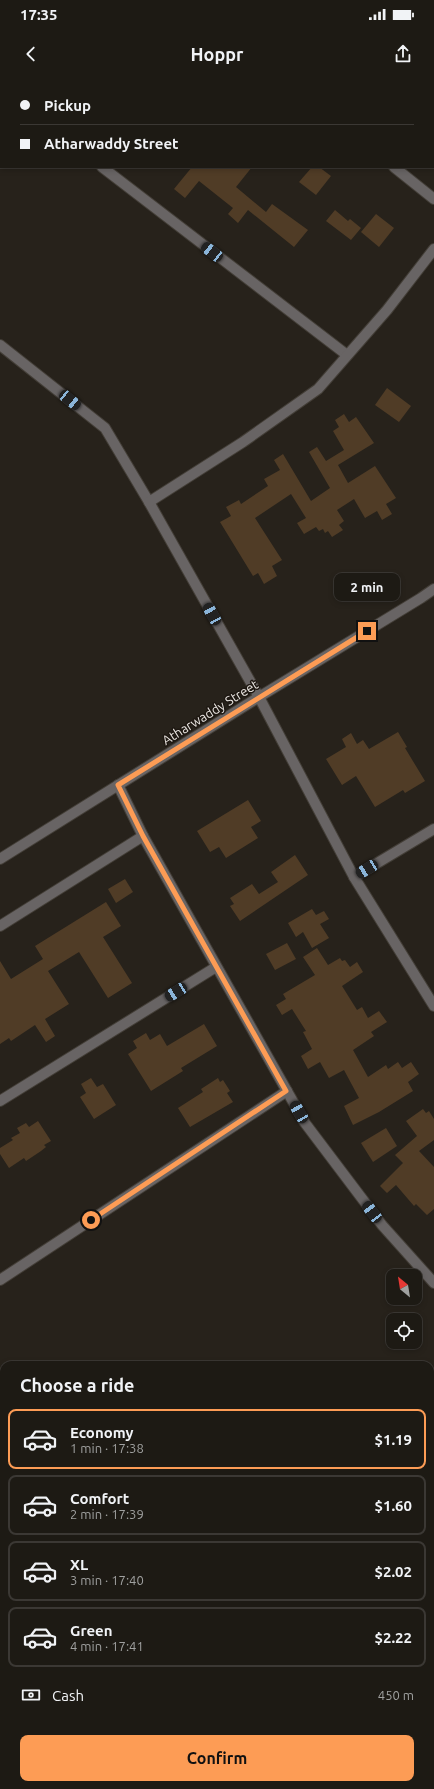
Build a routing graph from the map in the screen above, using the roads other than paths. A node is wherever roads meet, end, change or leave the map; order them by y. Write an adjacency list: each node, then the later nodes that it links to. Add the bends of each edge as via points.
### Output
1 (103, 168): 6 (street)
2 (395, 168): 3 (street)
3 (434, 199)
4 (434, 249): 6 (street, via 387,310)
5 (0, 345): 7 (street, via 105,428)
6 (347, 355): 7 (street, via 318,389 243,442)
7 (149, 502): 9 (street)
8 (434, 589): 9 (street, Atharwaddy Street)
9 (259, 697): 10 (street, Atharwaddy Street); 14 (street)
10 (118, 785): 12 (street); 13 (street, Atharwaddy Street)
11 (434, 829): 14 (street)
12 (143, 836): 15 (street); 16 (street)
13 (0, 859)
14 (354, 877): 17 (street)
15 (0, 926)
16 (216, 967): 18 (street); 19 (street)
17 (434, 1006)
18 (286, 1091): 20 (street); 21 (street, via 305,1123 382,1225)
19 (0, 1101)
20 (0, 1280)
21 (434, 1283)

